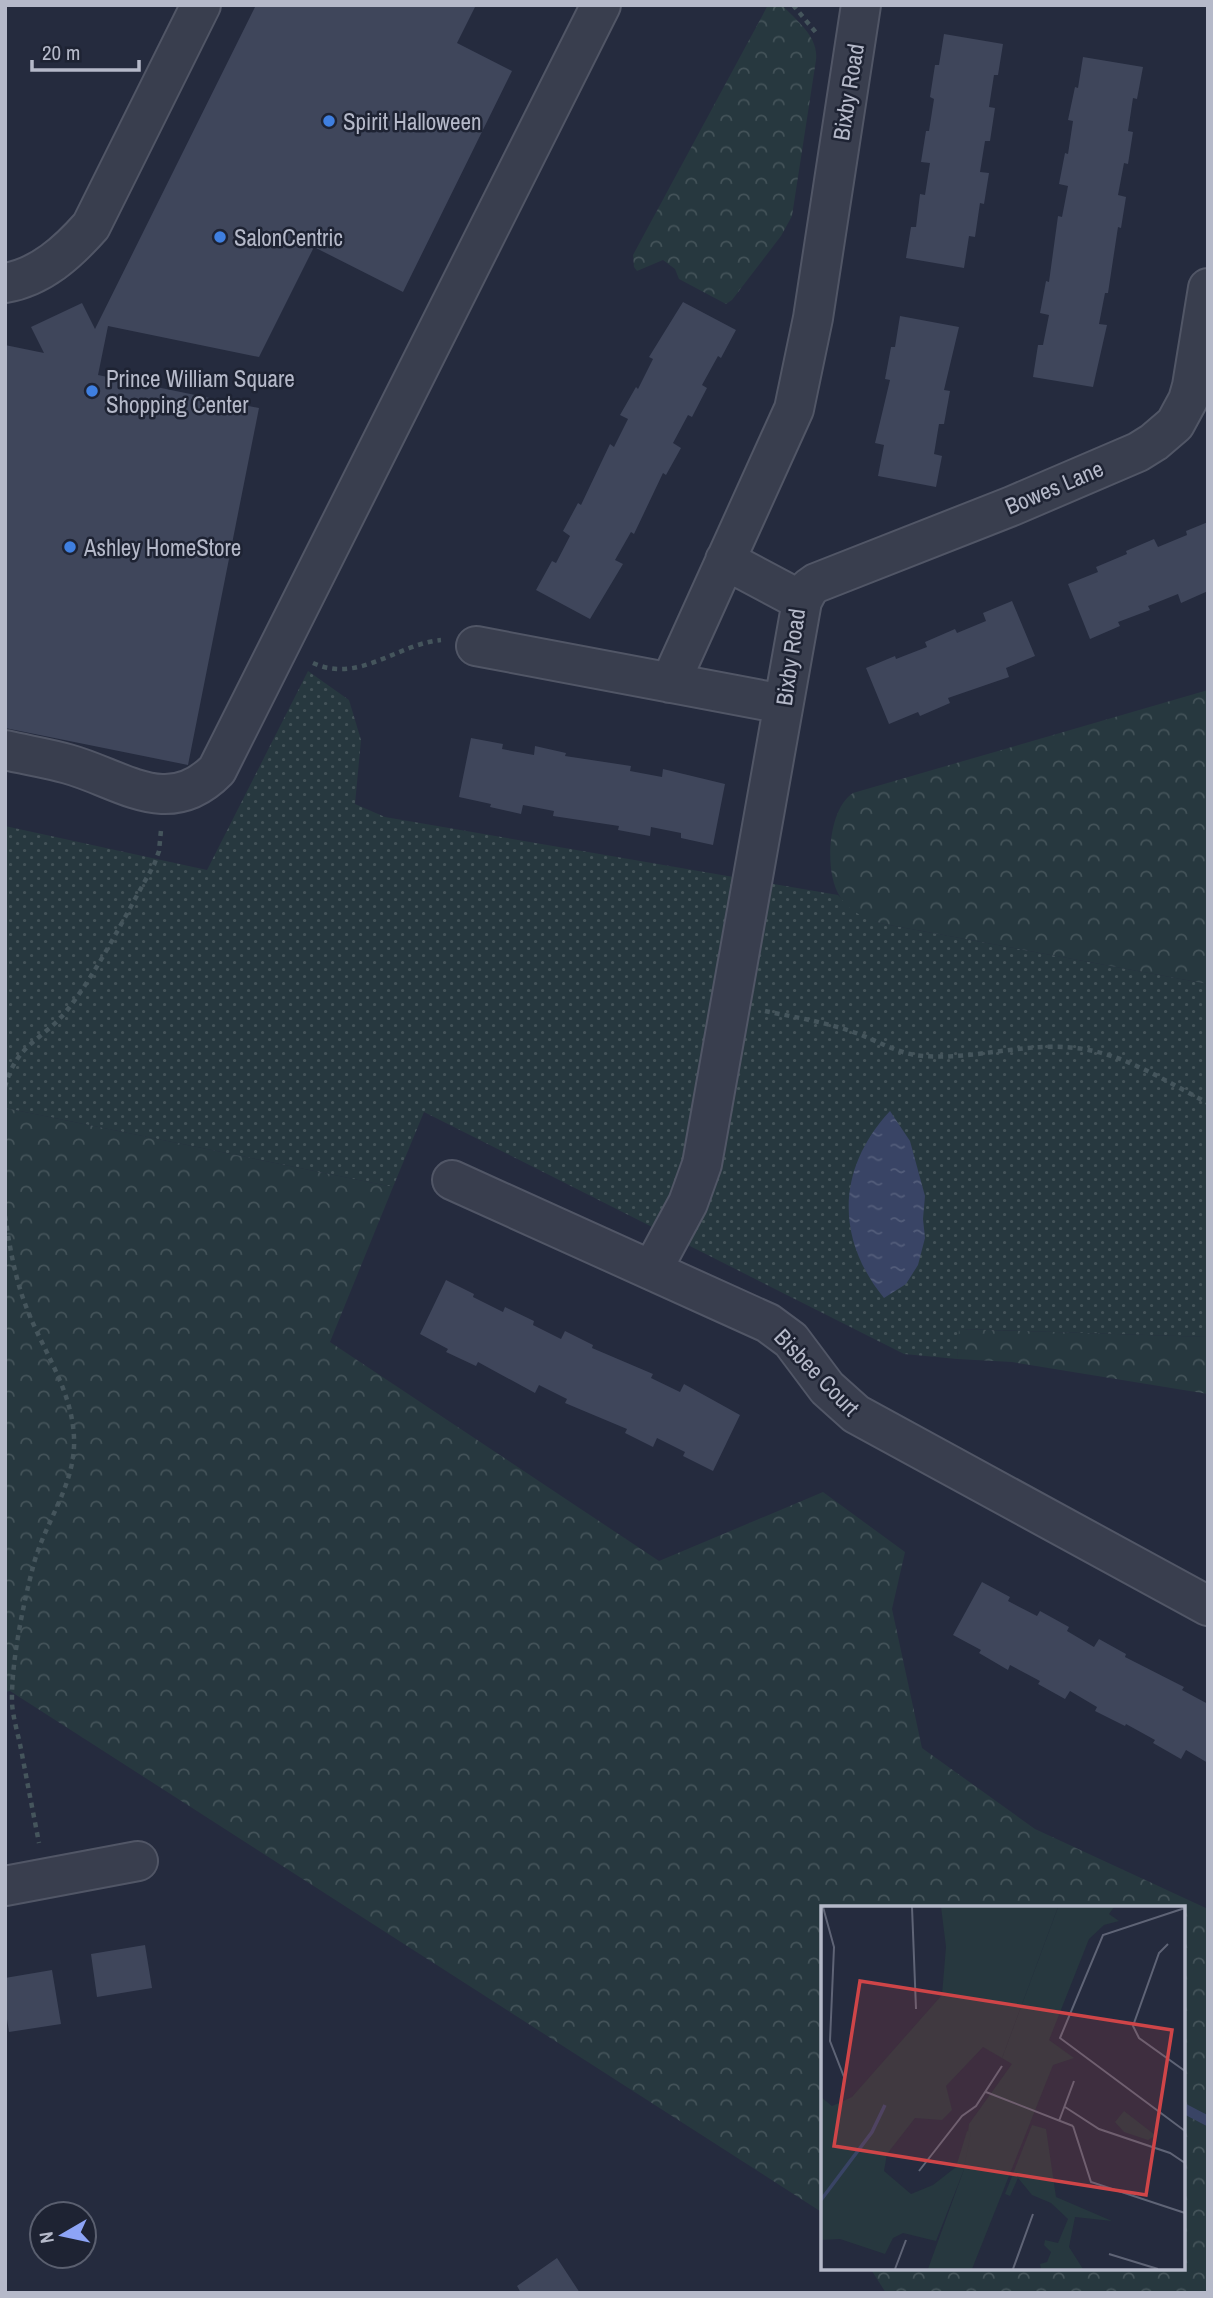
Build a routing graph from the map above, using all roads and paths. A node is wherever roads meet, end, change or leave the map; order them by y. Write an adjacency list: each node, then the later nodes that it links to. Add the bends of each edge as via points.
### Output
1 (201, 5): 6 (street, via 91,226 69,251 41,270)
2 (601, 5): 10 (street)
3 (793, 5): 5 (path)
4 (861, 5): 8 (street, Bixby Road, via 802,378 794,409)
5 (826, 43)
6 (5, 283)
7 (1208, 288): 9 (street, Bowes Lane, via 1188,400 1175,424 1154,442 1012,506 816,583)
8 (725, 560): 9 (street, Bixby Road); 12 (street)
9 (802, 601): 13 (street, Bixby Road)
10 (279, 646): 11 (path, via 335,670 365,666 429,641 454,640); 15 (street, via 216,770 185,793)
11 (476, 646): 12 (street)
12 (670, 683): 13 (street)
13 (783, 705): 16 (street, Bixby Road)
14 (5, 750): 15 (street, via 69,764)
15 (162, 795): 17 (path, via 161,837 154,865 68,1009 22,1050)
16 (730, 1004): 18 (path, via 831,1025 921,1056 1075,1047 1100,1052); 21 (street, Bixby Road, via 702,1164 688,1203)
17 (5, 1087)
18 (1208, 1103)
19 (452, 1180): 21 (street, Bisbee Court)
20 (5, 1216): 24 (path, via 19,1289 66,1395 73,1423 68,1481 33,1564 12,1700)
21 (652, 1270): 22 (street, Bisbee Court, via 768,1323 791,1340 827,1388 856,1414)
22 (1208, 1606)
23 (138, 1861): 24 (street)
24 (46, 1878): 25 (street)
25 (5, 1886)

